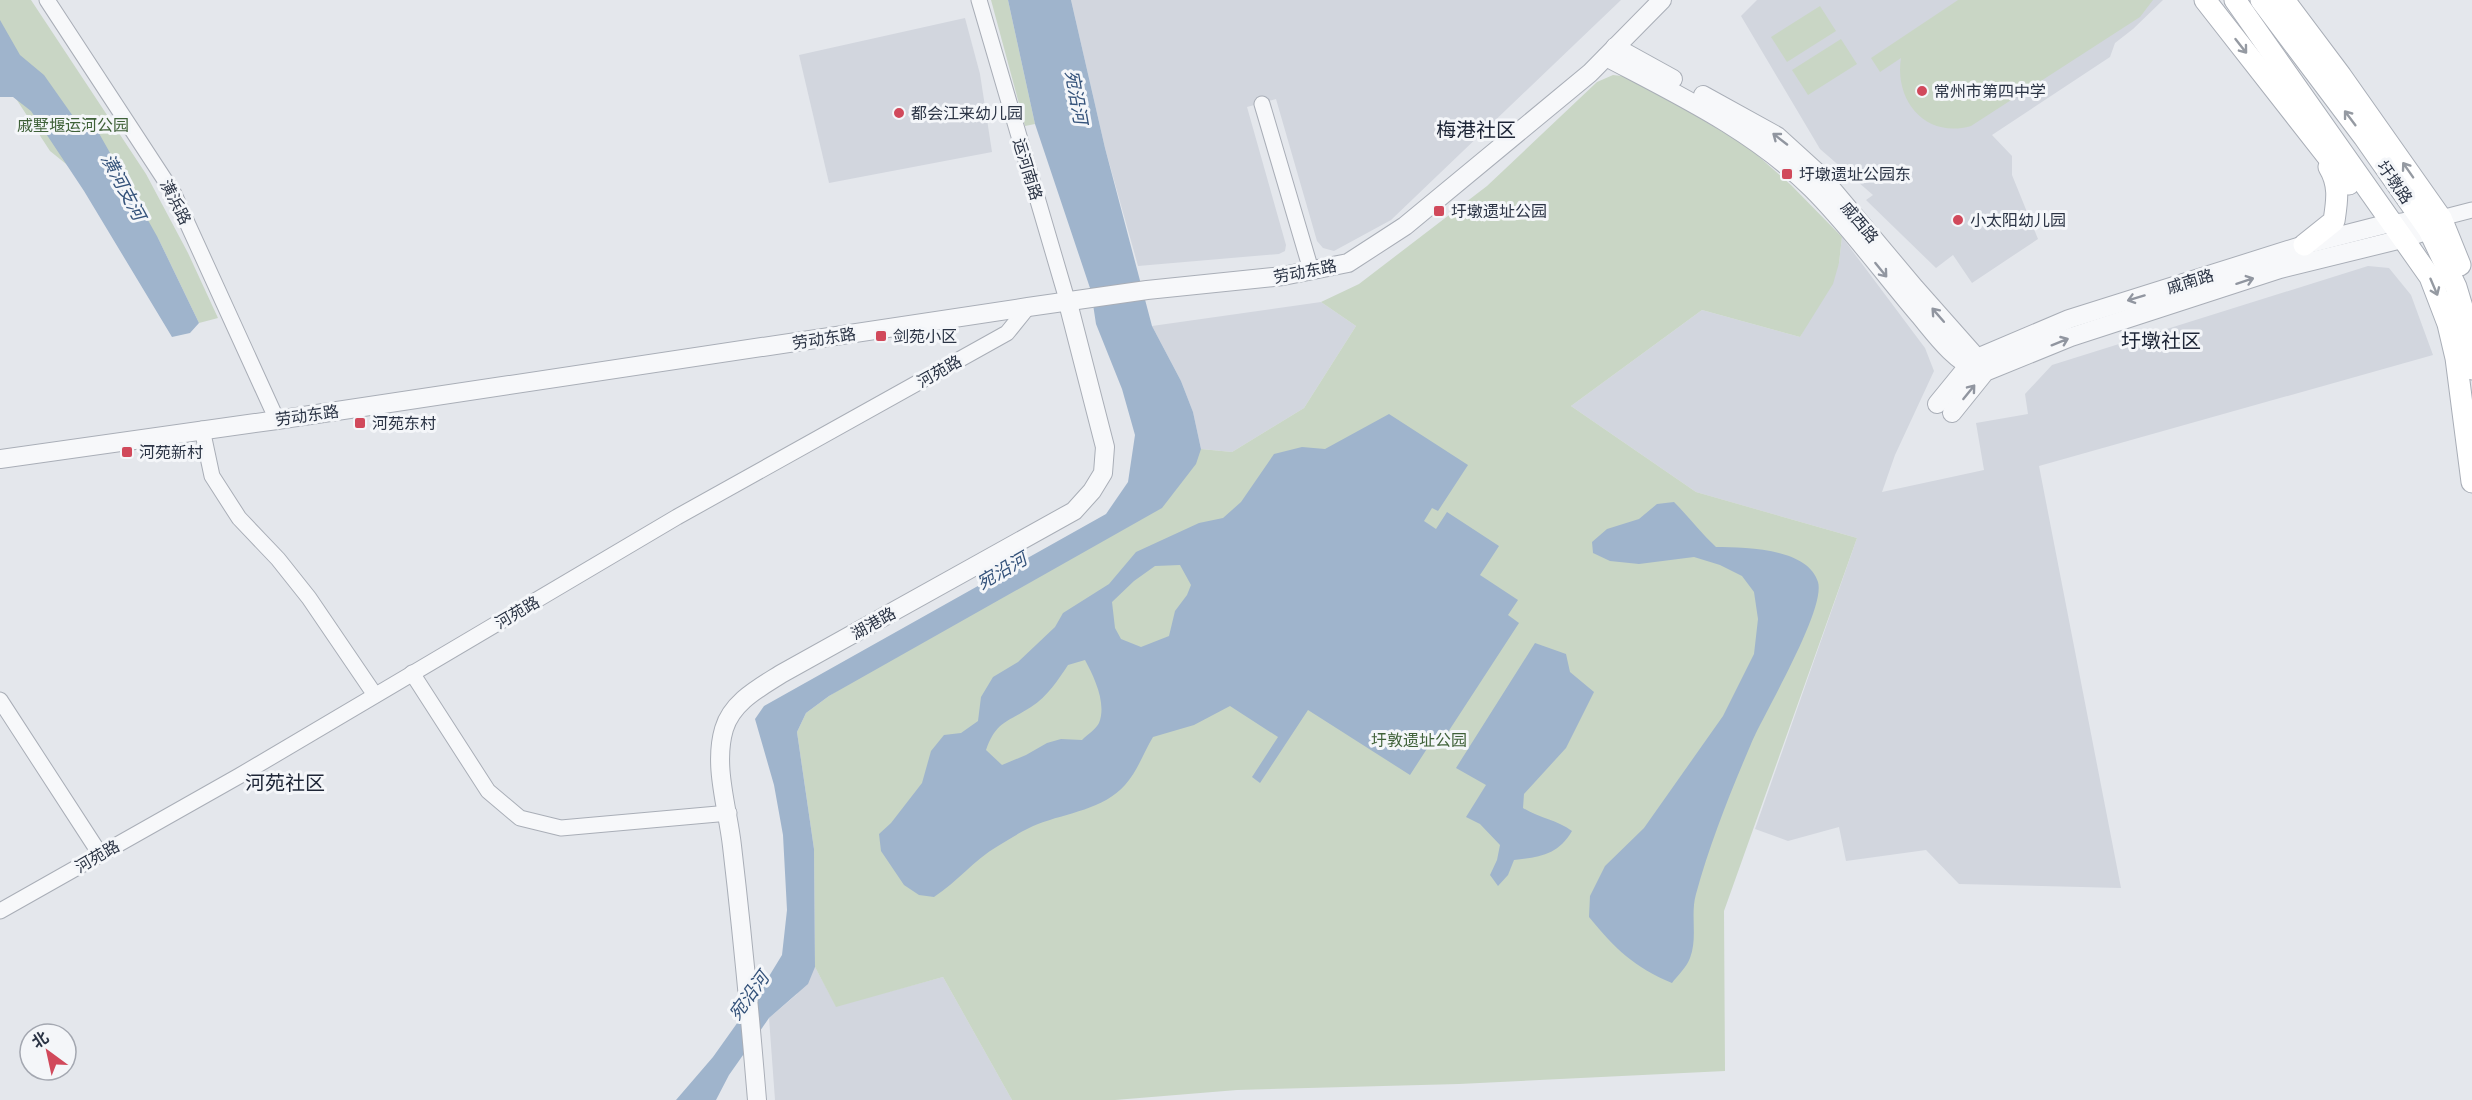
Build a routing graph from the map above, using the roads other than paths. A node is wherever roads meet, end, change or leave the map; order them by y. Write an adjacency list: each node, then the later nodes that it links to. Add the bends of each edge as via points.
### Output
1 (47, 0): 21 (street, 潢浜路, via 174,194)
2 (979, 0): 16 (street, 运河南路)
3 (1662, 0): 8 (street, 劳动东路)
4 (2205, 0): 10 (main road, one-way to 10)
5 (2235, 0): 7 (main road, 圩墩路)
6 (2273, 6): 12 (main road, 圩墩路, one-way to 6, via 2364,137)
7 (2272, 51): 10 (main road); 13 (main road, 圩墩路)
8 (1610, 52): 15 (street, 劳动东路, via 1406,226 1348,262); 19 (street, 戚西路, via 1767,149 1848,227 1940,339)
9 (1262, 104): 15 (street)
10 (2299, 121): 13 (main road, via 2358,195); 14 (main road, via 2335,177 2338,195 2334,221)
11 (2472, 210): 12 (street, 戚南路)
12 (2430, 222): 13 (street, 戚南路); 18 (main road, 圩墩路, via 2468,283)
13 (2394, 229): 14 (street, 戚南路); 19 (street, 戚南路, one-way to 13); 24 (main road, 圩墩路, one-way to 24, via 2430,277 2448,324)
14 (2304, 245): 19 (street, 戚南路, one-way to 19, via 2069,319)
15 (1311, 270): 16 (street, 劳动东路)
16 (1068, 303): 17 (street, 劳动东路); 28 (street, 湖港路, via 1105,447 1103,473 1092,491 1074,511 743,698 724,728 719,764)
17 (1028, 307): 21 (street, 劳动东路); 25 (street, 河苑路, via 1007,333 676,517)
18 (2471, 364)
19 (1977, 365): 20 (street, 戚南路)
20 (1945, 408)
21 (277, 420): 22 (street, 劳动东路)
22 (202, 429): 23 (street, 劳动东路); 26 (street, via 212,476 239,518 309,598)
23 (0, 459)
24 (2472, 482)
25 (412, 673): 26 (street, 河苑路); 28 (street, via 488,791 520,818 561,828)
26 (375, 695): 29 (street, 河苑路)
27 (0, 700): 29 (street)
28 (729, 813): 31 (street, 湖港路)
29 (100, 854): 30 (street, 河苑路)
30 (0, 911)
31 (757, 1100)

